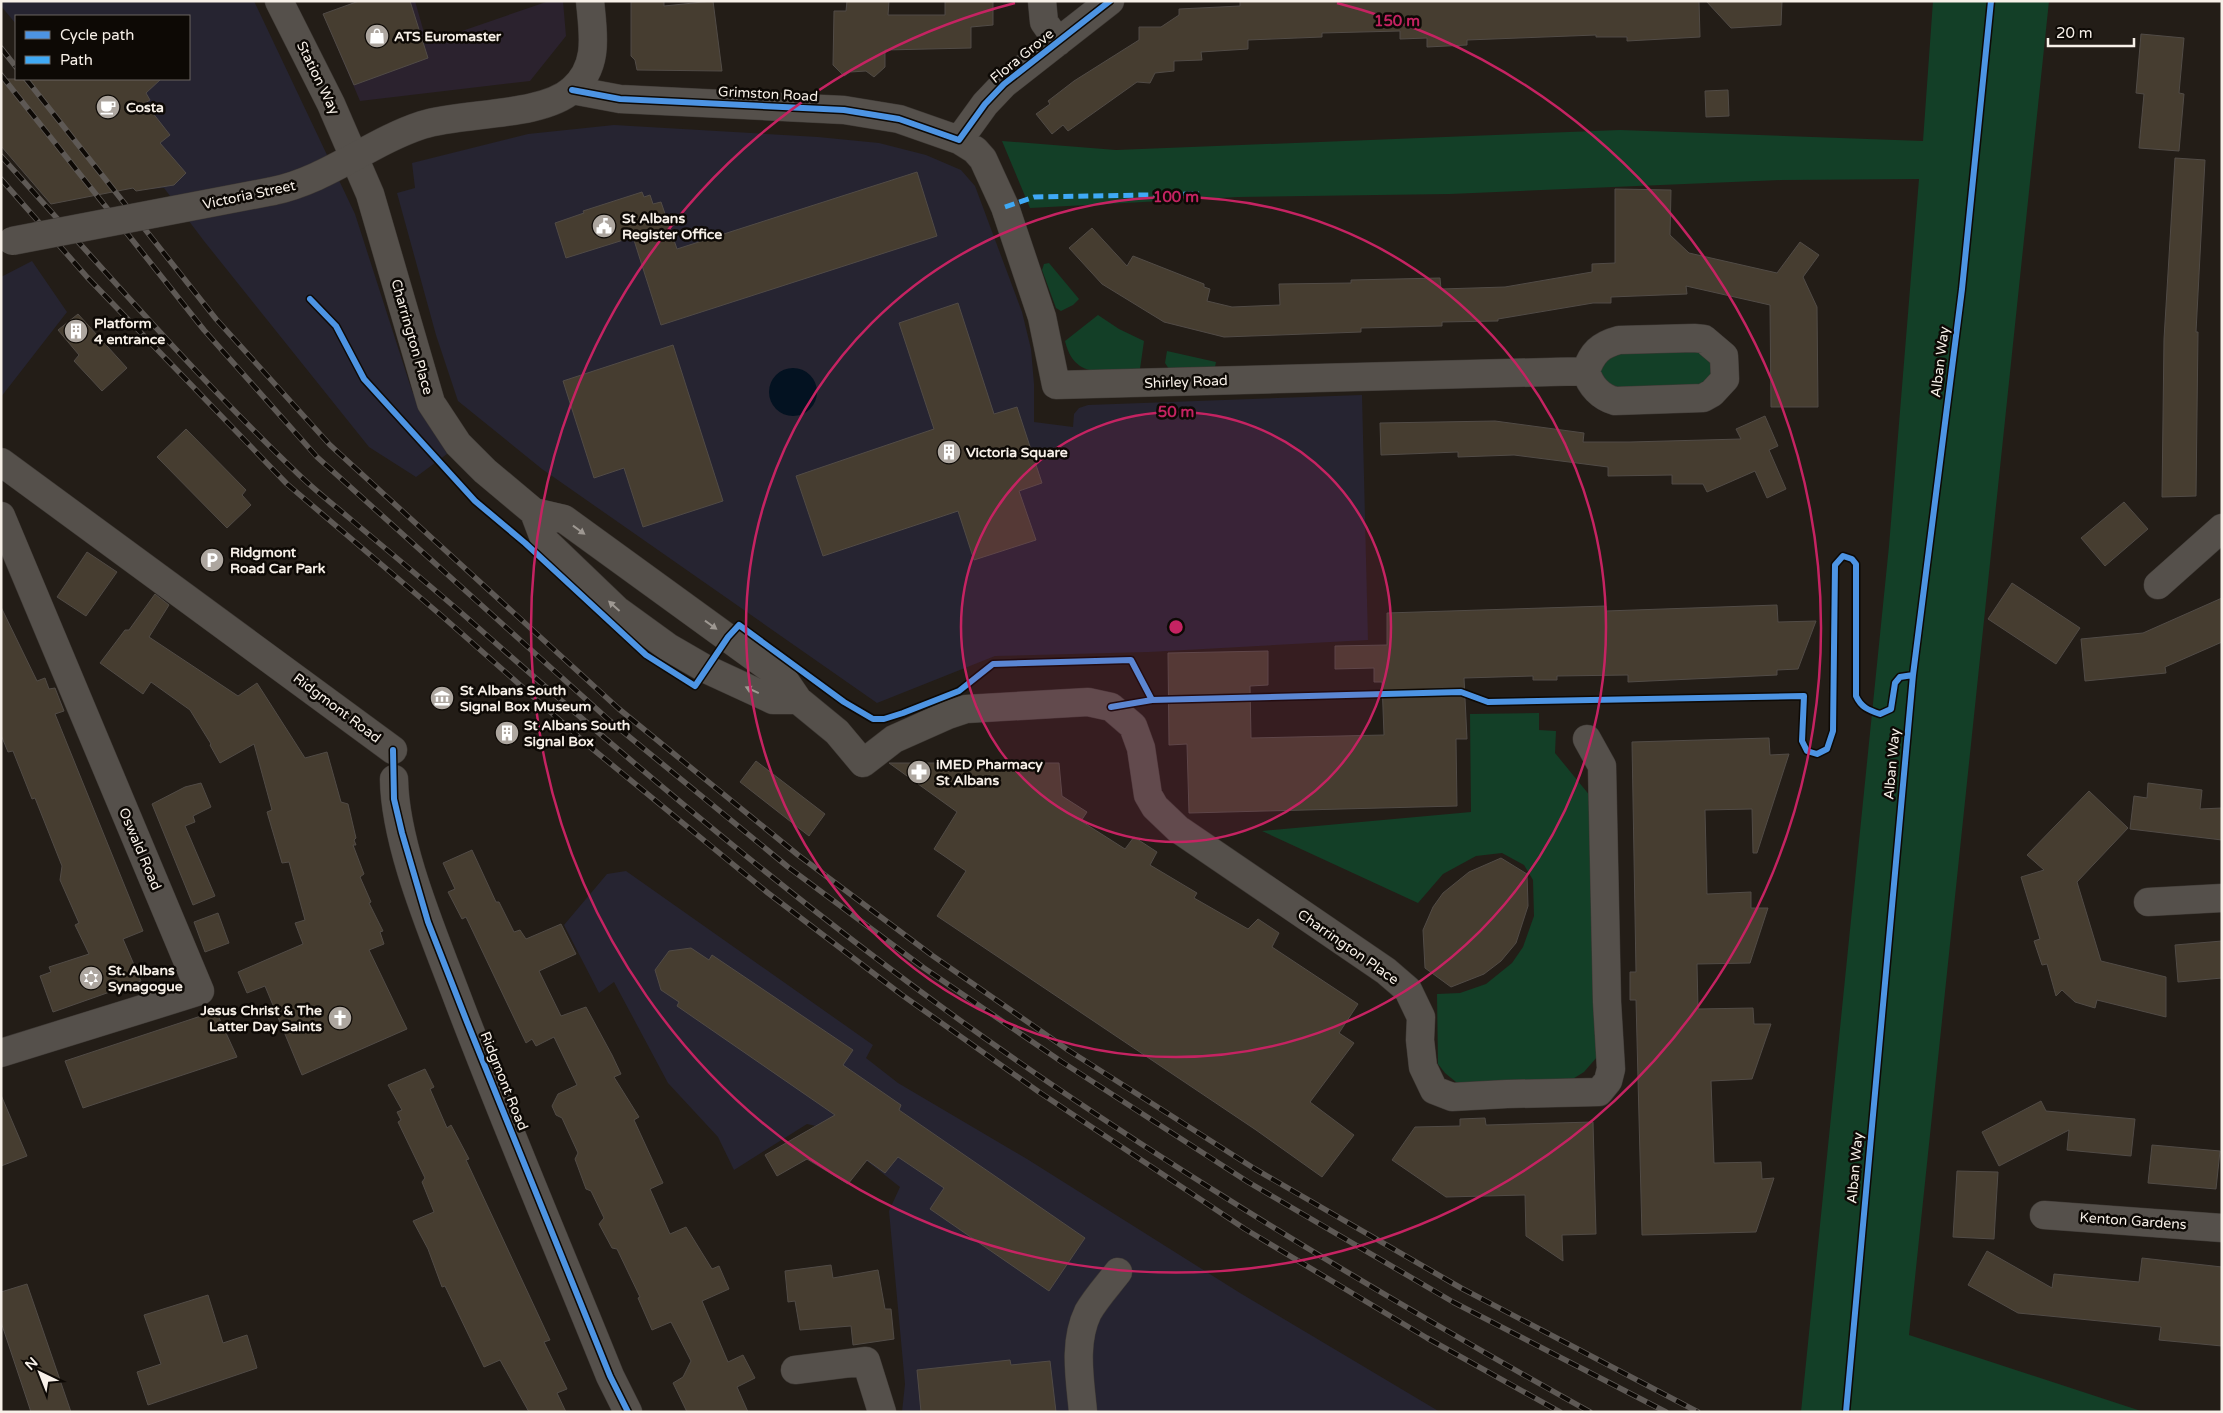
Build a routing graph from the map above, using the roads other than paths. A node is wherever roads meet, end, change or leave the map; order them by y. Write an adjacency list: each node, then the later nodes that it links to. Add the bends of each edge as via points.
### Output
1 (279, 1): 8 (street, Station Way)
2 (590, 1): 6 (street, via 594,52 589,68)
3 (1042, 1): 5 (street, via 1044,22)
4 (1110, 1): 5 (street, Flora Grove)
5 (1058, 42): 7 (street, Flora Grove, via 1004,84)
6 (572, 90): 7 (street, Grimston Road, via 620,99 844,110 899,119); 8 (street, Victoria Street, via 545,104 424,124 392,136)
7 (959, 140): 10 (street, Shirley Road, via 976,150 983,159 1005,207 1042,317 1056,386)
8 (354, 157): 9 (street, Victoria Street, bridge, via 306,182 273,191); 12 (street, Charrington Place, via 370,194 431,403 458,444)
9 (6, 244)
10 (1586, 371)
11 (1, 462): 18 (street, Ridgmont Road)
12 (534, 512): 16 (street, Charrington Place, one-way to 16, via 564,519 783,678); 16 (street, Charrington Place, one-way to 12, via 773,700 706,669 668,647 617,610 545,541)
13 (1, 516): 22 (street, Oswald Road, via 200,990)
14 (2222, 528): 15 (street)
15 (2158, 585)
16 (798, 700): 17 (street, Charrington Place, via 837,732 863,763 894,739 966,709 1088,702 1111,707 1133,726 1141,748 1148,795 1155,807 1178,829 1386,971 1408,990 1421,1017 1423,1066 1434,1090 1452,1097 1599,1092 1608,1081 1611,1069 1602,766)
17 (1587, 739)
18 (393, 750)
19 (394, 779): 27 (street, Ridgmont Road, via 394,799 402,834 432,931 606,1367)
20 (2222, 898): 21 (street)
21 (2148, 902)
22 (1, 1053)
23 (2044, 1215): 24 (street, Kenton Gardens)
24 (2222, 1228)
25 (1118, 1272): 29 (street, via 1094,1303 1083,1325 1079,1346)
26 (795, 1370): 28 (street, via 866,1361)
27 (628, 1412)
28 (882, 1412)
29 (1083, 1412)

